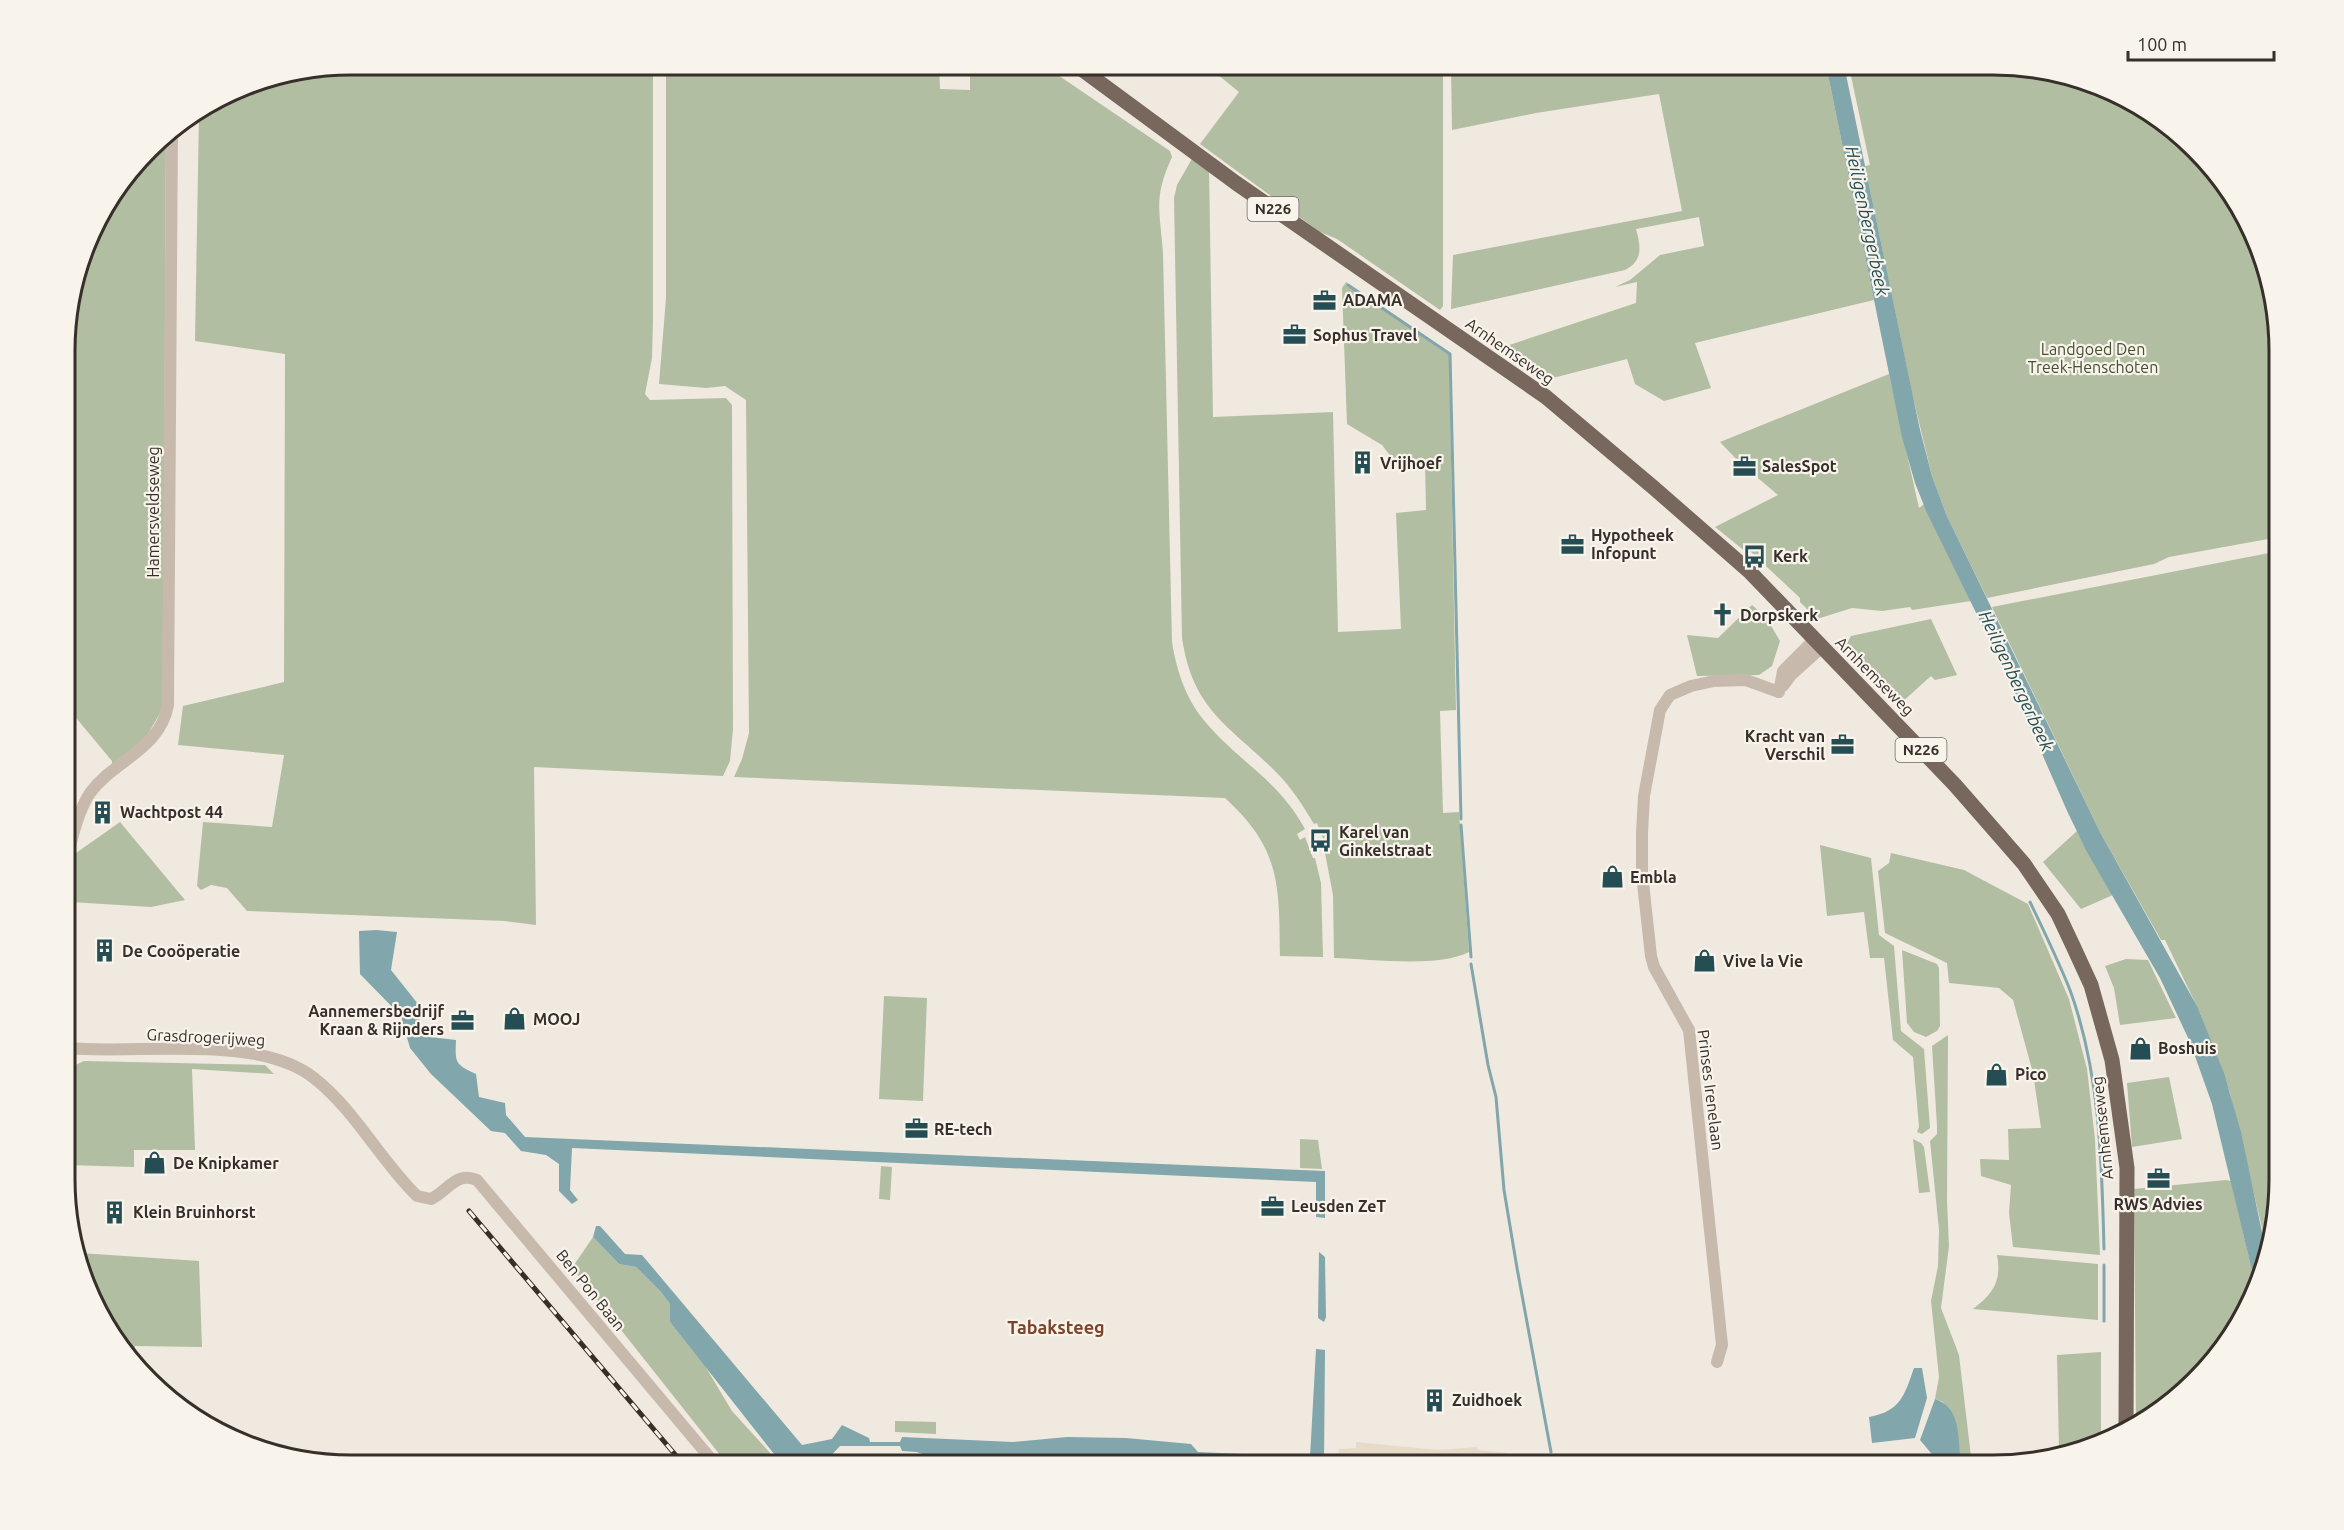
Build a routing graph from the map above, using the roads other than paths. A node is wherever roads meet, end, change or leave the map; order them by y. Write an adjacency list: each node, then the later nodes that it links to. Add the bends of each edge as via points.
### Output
1 (1091, 75): 3 (main road, Arnhemseweg / N226, via 1246,190 1546,398 1749,571)
2 (172, 141): 4 (street, Hamersveldseweg, via 168,705 164,722 153,738 89,795)
3 (1817, 644): 7 (street, Prinses Irenelaan, via 1783,671 1779,692 1746,680 1691,686 1670,695 1657,717 1644,796 1642,874 1651,956 1689,1030 1722,1345); 8 (main road, Arnhemseweg / N226, via 1955,785 2024,864 2058,914 2091,986 2112,1060 2127,1168)
4 (75, 836)
5 (75, 1048): 6 (street, Grasdrogerijweg, via 233,1052 263,1055 294,1065 325,1088 411,1190)
6 (427, 1199): 9 (street, Ben Pon Baan, via 436,1197 457,1179 471,1178 482,1184)
7 (1717, 1362)
8 (2127, 1420)
9 (708, 1455)

